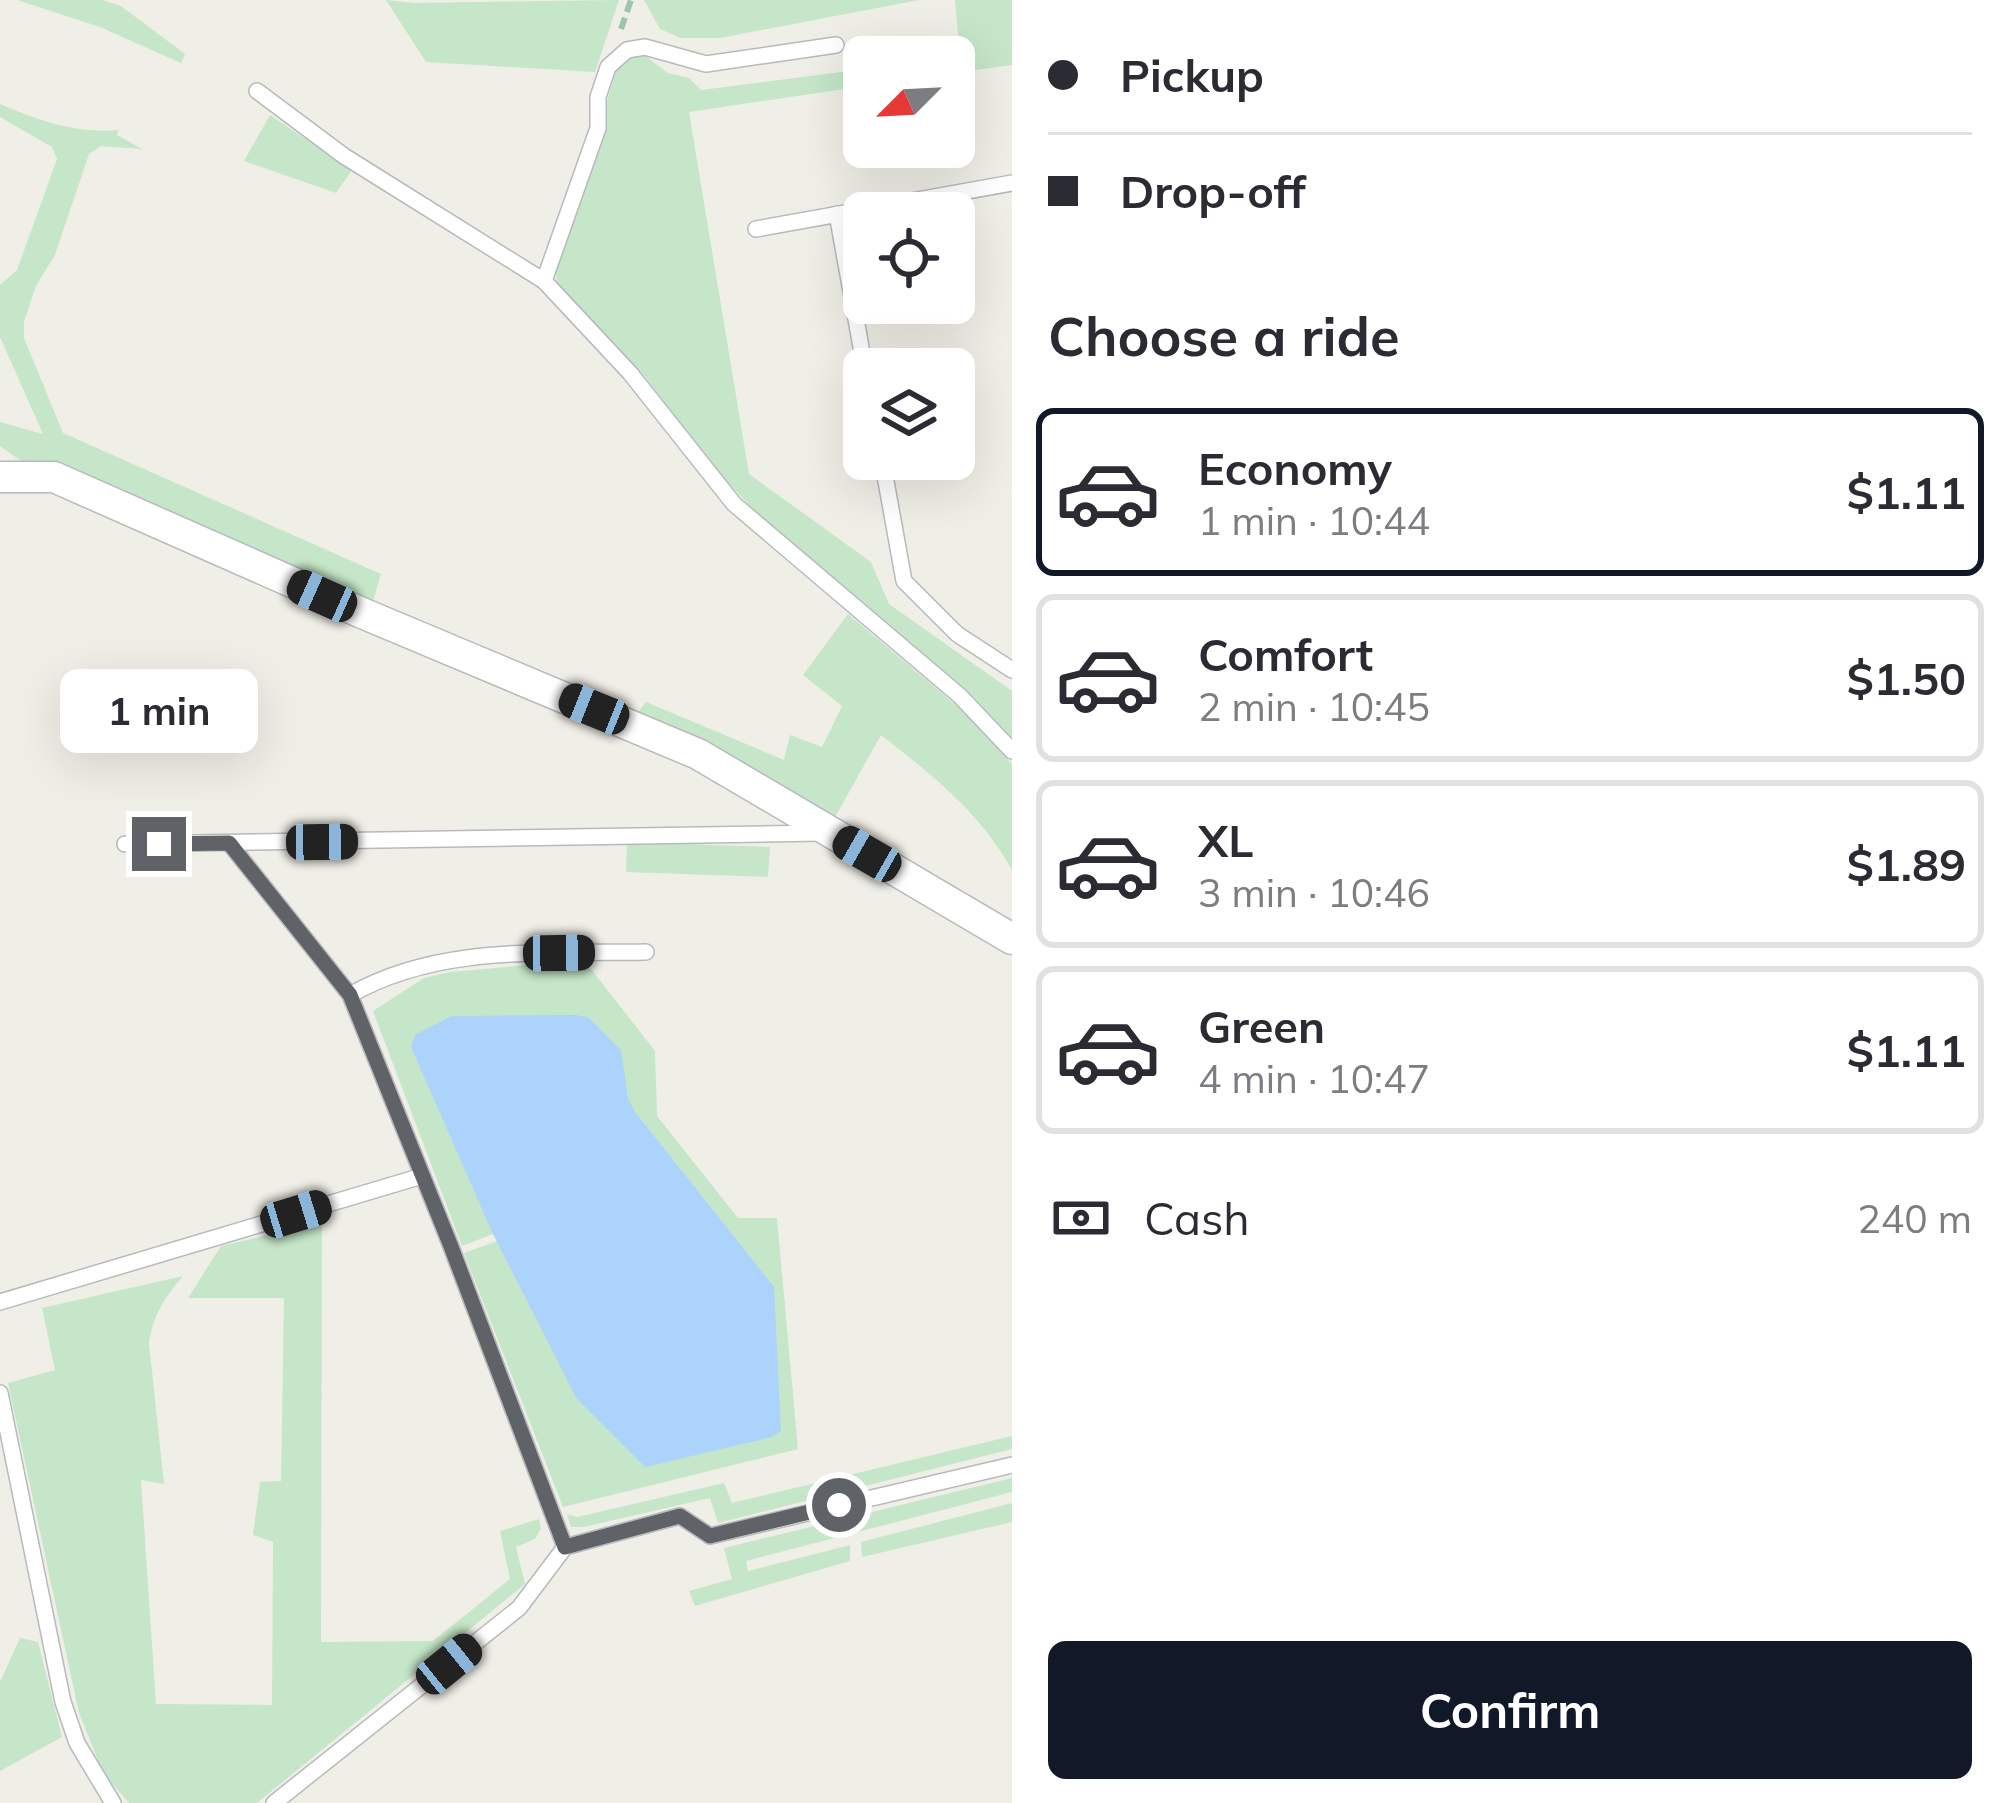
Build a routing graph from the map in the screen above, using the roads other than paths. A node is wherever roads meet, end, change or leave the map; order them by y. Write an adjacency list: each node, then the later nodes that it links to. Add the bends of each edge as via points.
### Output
1 (836, 45): 6 (lane, via 706,64 645,47 627,50 608,67 598,128)
2 (257, 91): 6 (lane, via 344,156)
3 (1012, 183): 4 (lane)
4 (837, 214): 5 (lane); 7 (lane)
5 (756, 229)
6 (544, 281): 13 (lane, via 734,504 960,696)
7 (862, 348)
8 (0, 456): 10 (street)
9 (0, 477): 10 (street)
10 (35, 477): 14 (street, via 87,490 666,739)
11 (886, 480): 12 (lane, via 904,581 957,634)
12 (1012, 670)
13 (1012, 751)
14 (830, 833): 15 (lane); 17 (street)
15 (229, 843): 16 (lane); 19 (lane)
16 (125, 844)
17 (1012, 939)
18 (646, 952): 19 (lane, via 472,955 383,976)
19 (350, 995): 20 (lane)
20 (422, 1176): 21 (lane); 24 (lane)
21 (0, 1302)
22 (0, 1394): 25 (lane, via 63,1702)
23 (1012, 1465): 24 (lane, via 710,1536 680,1516)
24 (565, 1547): 26 (lane, via 519,1608)
25 (112, 1803)
26 (274, 1803)

